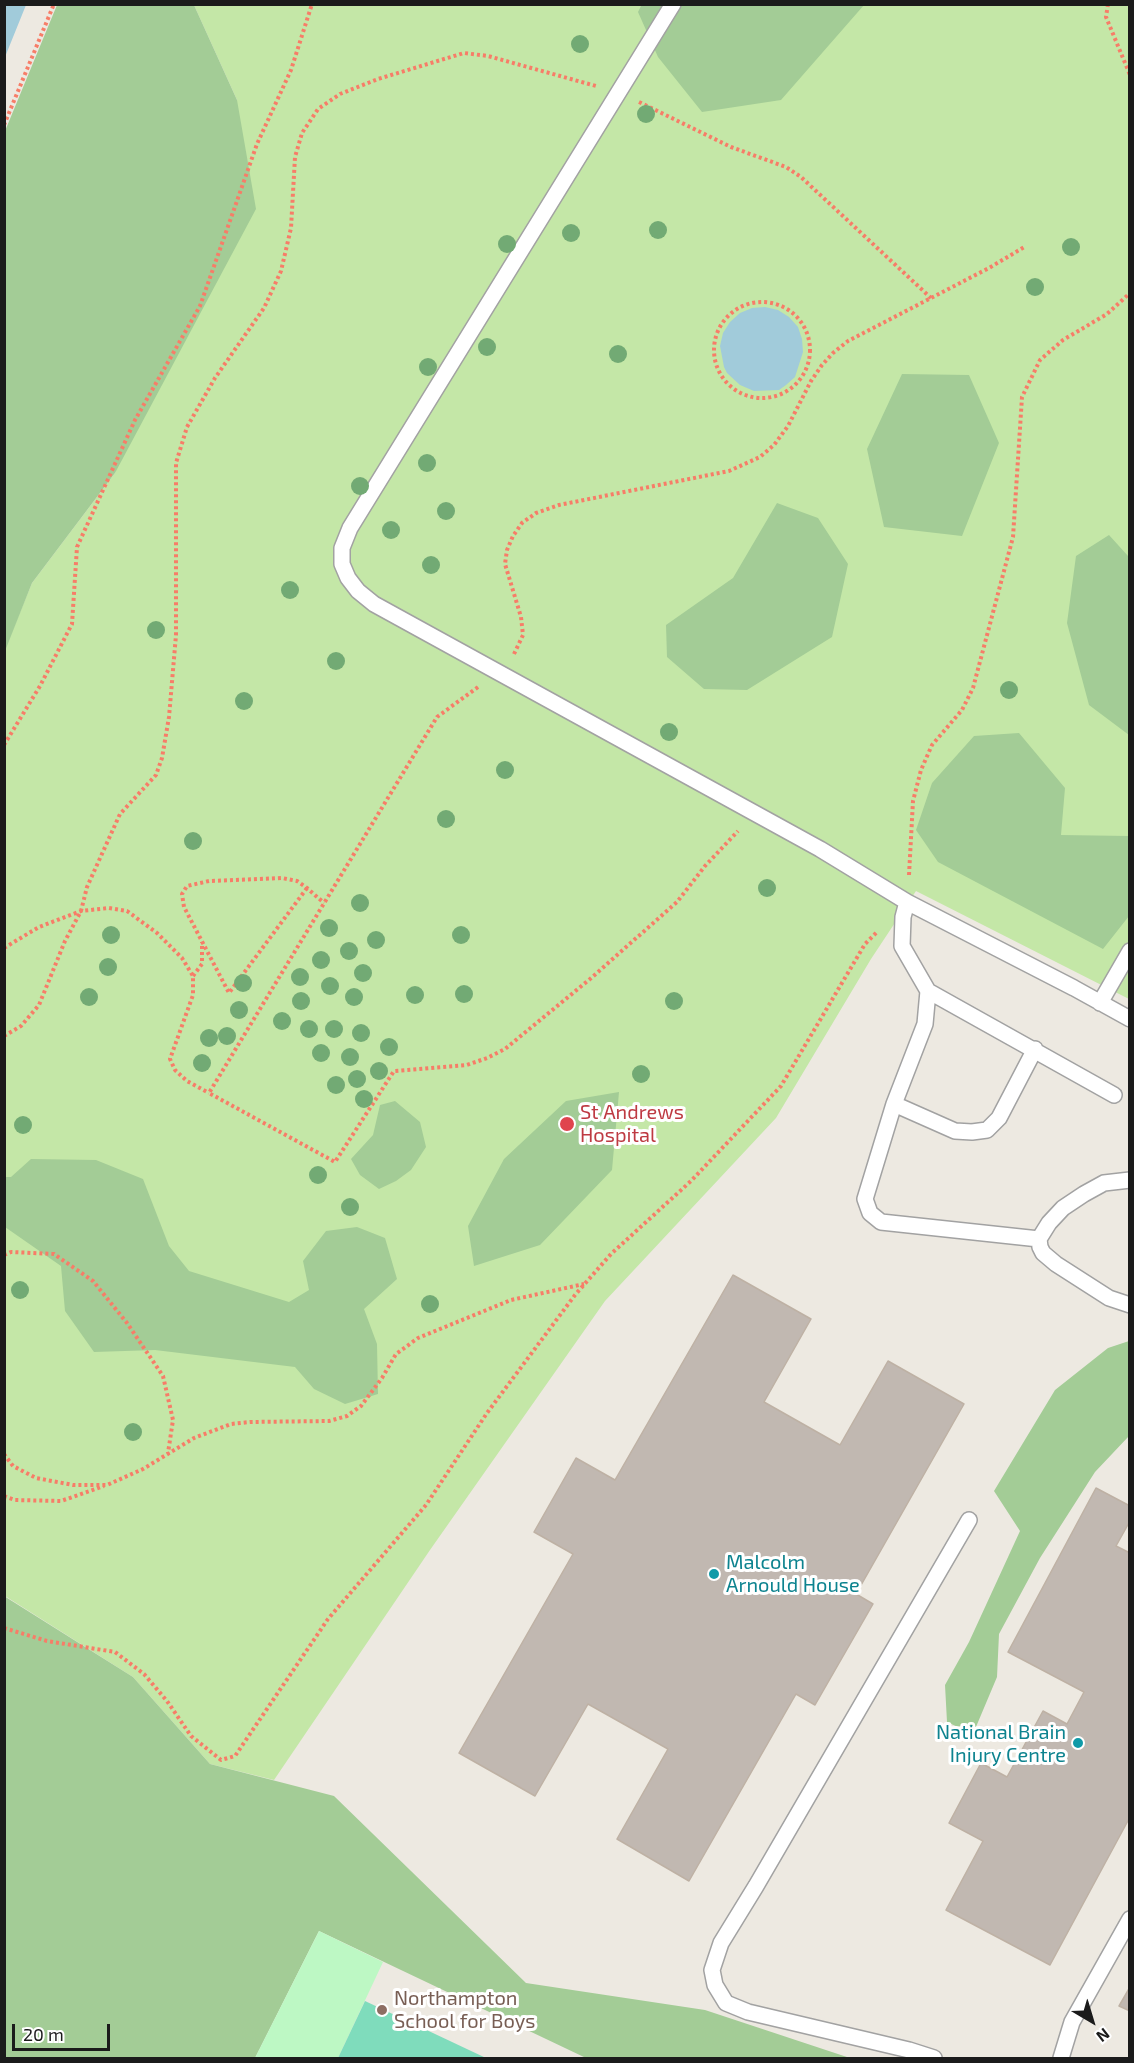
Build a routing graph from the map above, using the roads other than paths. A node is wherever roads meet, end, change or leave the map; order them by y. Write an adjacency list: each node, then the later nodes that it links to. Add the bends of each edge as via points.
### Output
1 (673, 4): 2 (lane, via 350,528 342,548 342,564 348,578 374,604 755,813)
2 (908, 902): 4 (lane, via 902,946); 5 (lane)
3 (1130, 951): 5 (lane)
4 (928, 991): 7 (lane); 9 (lane, via 925,1023)
5 (1100, 1003): 6 (lane)
6 (1130, 1019)
7 (1035, 1049): 8 (lane); 9 (lane, via 999,1118 987,1130 955,1131)
8 (1114, 1095)
9 (894, 1104): 11 (lane, via 864,1199 870,1213 881,1222)
10 (1130, 1180): 11 (lane, via 1104,1183 1083,1194 1048,1223)
11 (1040, 1239): 12 (lane, via 1043,1253 1056,1264 1109,1298)
12 (1130, 1305)
13 (969, 1520): 15 (lane, via 720,1942 712,1970 715,1985 726,2003 748,2013)
14 (1130, 1919): 16 (lane, via 1072,2022)
15 (934, 2058)
16 (1061, 2058)

